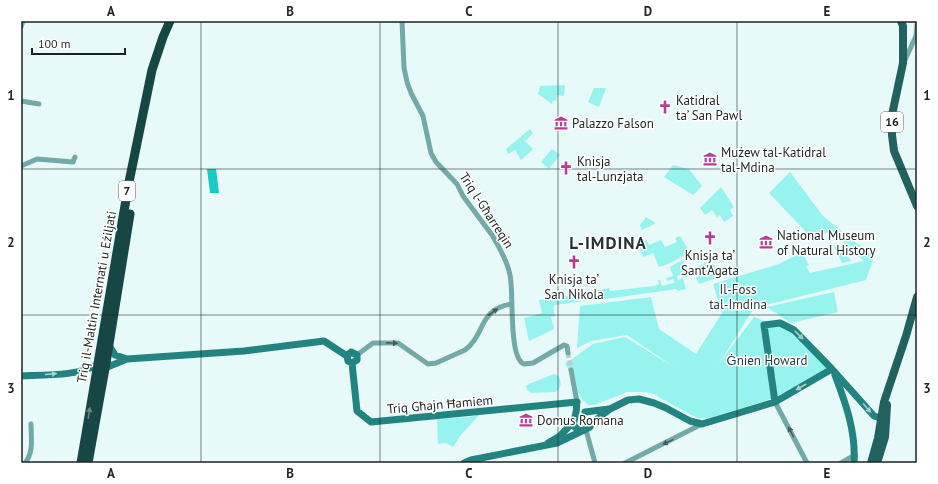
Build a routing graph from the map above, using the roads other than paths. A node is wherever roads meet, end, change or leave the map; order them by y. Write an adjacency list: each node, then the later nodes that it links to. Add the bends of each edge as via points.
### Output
1 (23, 21): 7 (street)
2 (170, 21): 22 (highway, Triq il-Maltin Internati u Eżiljati / 7, via 152,70 129,182)
3 (176, 21): 16 (highway, Triq il-Maltin Internati u Eżiljati / 7, via 157,72 135,182)
4 (402, 21): 15 (street, Triq l-Għarreqin, via 406,77 423,116 431,153 457,184 497,244 510,274)
5 (901, 21): 8 (main road, 16)
6 (917, 24): 8 (street, via 916,36)
7 (21, 27)
8 (904, 63): 13 (main road, 16, via 892,115 892,135 894,150)
9 (21, 101): 10 (street)
10 (39, 104)
11 (75, 157): 12 (street, via 73,162 37,159)
12 (21, 166)
13 (917, 206)
14 (917, 297): 26 (main road)
15 (512, 304): 17 (street, Triq l-Għarreqin, via 516,356 521,363 533,363 564,345); 18 (street, one-way to 15, via 373,344 398,343 428,364 436,363 469,348 487,316 503,306)
16 (108, 344): 20 (street, via 116,355); 22 (highway, Triq il-Maltin Internati u Eżiljati / 7)
17 (568, 353)
18 (357, 355): 19 (street, via 351,352); 21 (street, via 357,360)
19 (347, 356): 20 (street, Triq Għajn Ħamiem, via 324,341 244,351); 21 (street, Triq Għajn Ħamiem, via 348,361)
20 (127, 359): 22 (street)
21 (352, 363): 27 (street, Triq Għajn Ħamiem, via 357,410 371,422)
22 (102, 366): 25 (street, one-way to 22, via 81,372); 39 (highway, Triq il-Maltin Internati u Eżiljati / 7, one-way to 22); 40 (highway, Triq il-Maltin Internati u Eżiljati / 7)
23 (832, 369): 28 (street, one-way to 28); 28 (street, one-way to 23, via 764,326 780,323 794,330); 31 (street, one-way to 31, via 874,416); 37 (street, via 855,440)
24 (571, 370): 27 (street)
25 (21, 376)
26 (888, 390): 31 (main road); 47 (main road, via 885,437)
27 (577, 402): 30 (street)
28 (775, 402): 34 (street); 44 (street, one-way to 28)
29 (610, 409): 30 (street); 32 (street); 34 (street, via 628,400 639,398)
30 (579, 415): 32 (street, via 591,417); 35 (street, via 577,429); 36 (street, via 560,436)
31 (880, 418): 46 (main road)
32 (592, 423): 35 (street)
33 (31, 424): 38 (street, via 32,451)
34 (702, 424): 43 (street, one-way to 43)
35 (584, 430): 36 (street, via 558,443); 42 (street)
36 (542, 445): 41 (street)
37 (855, 459): 45 (street)
38 (25, 463)
39 (81, 463)
40 (88, 463)
41 (464, 463)
42 (595, 463)
43 (625, 463)
44 (807, 463)
45 (841, 463)
46 (871, 463)
47 (877, 463)

